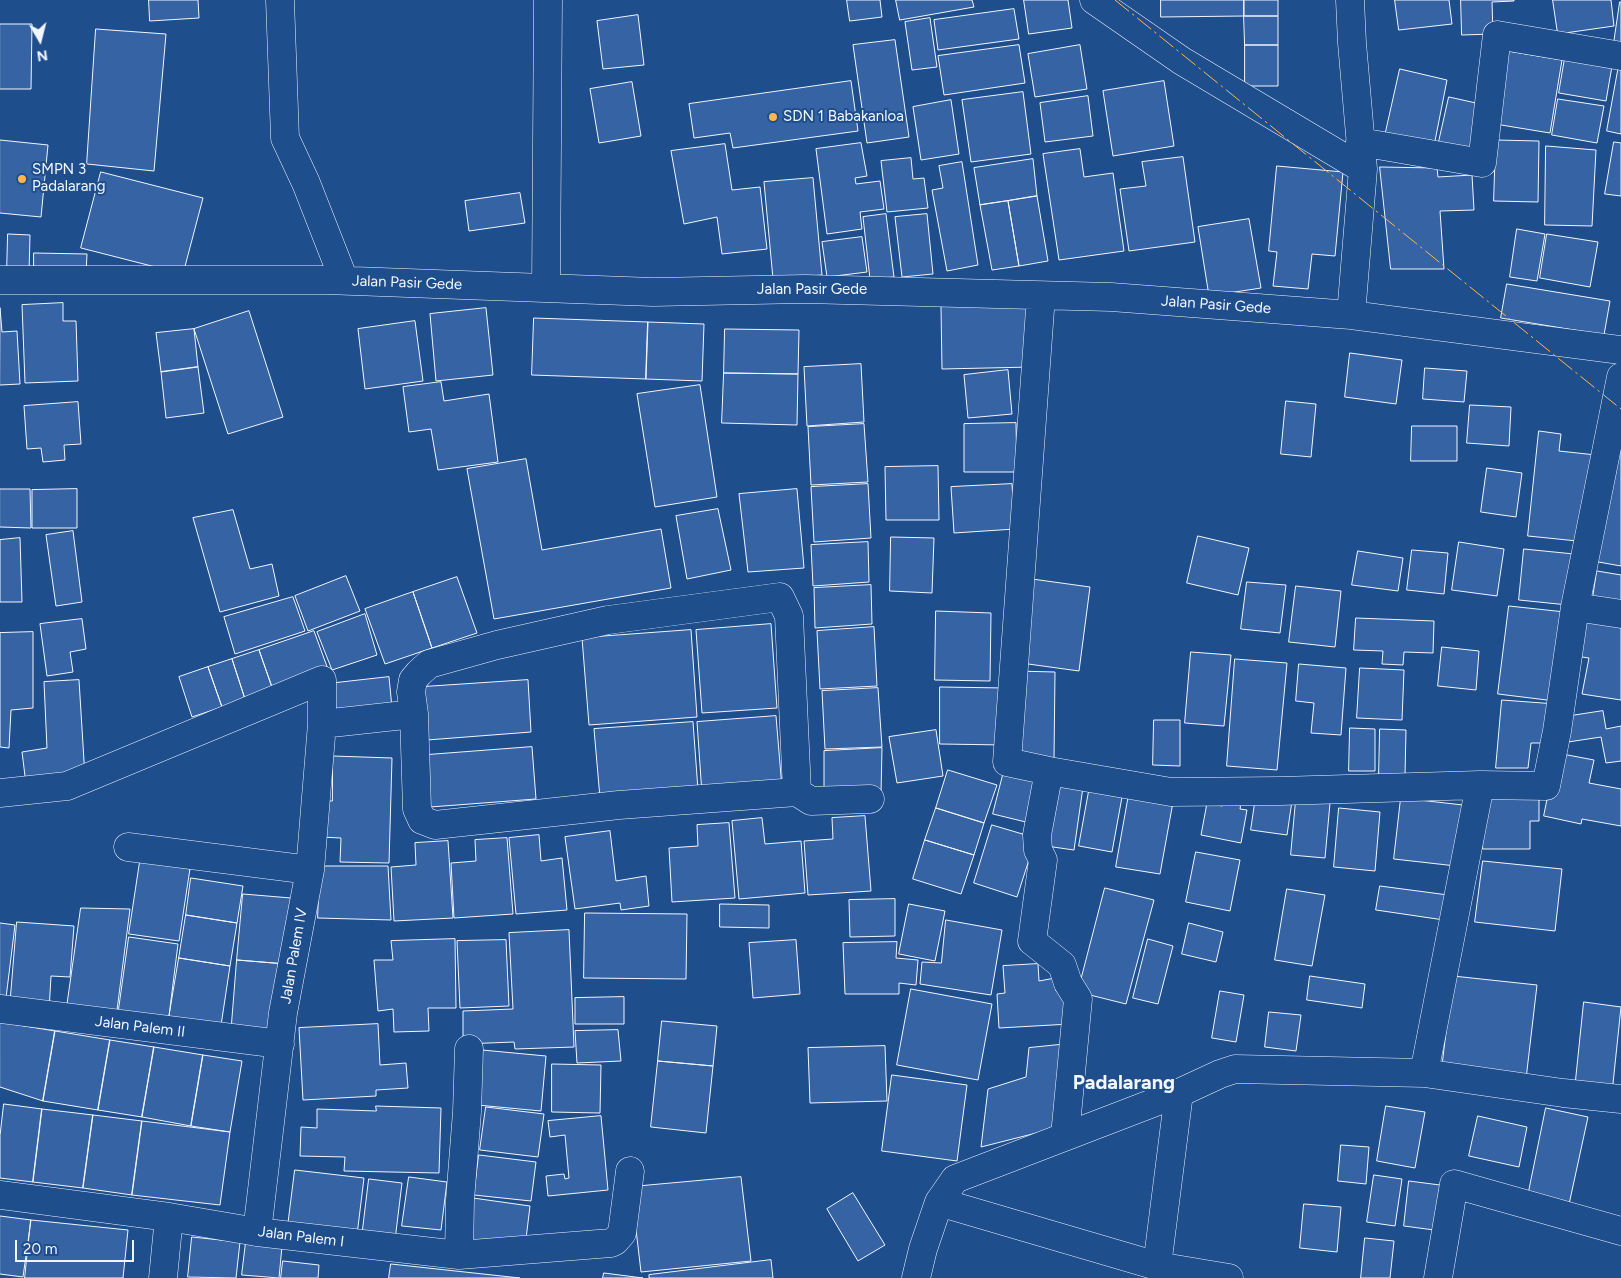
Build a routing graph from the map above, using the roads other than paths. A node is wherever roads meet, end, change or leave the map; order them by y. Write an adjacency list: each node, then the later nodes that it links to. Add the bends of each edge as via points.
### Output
1 (280, 0): 9 (street, via 285,138)
2 (548, 0): 10 (street)
3 (1094, 0): 7 (street, via 1182,61)
4 (1350, 0): 6 (street)
5 (1621, 56): 6 (street, via 1497,35 1482,164)
6 (1360, 142): 7 (street)
7 (1363, 169): 12 (street)
8 (0, 280): 9 (street, Jalan Pasir Gede)
9 (344, 280): 10 (street, Jalan Pasir Gede)
10 (546, 288): 11 (street, Jalan Pasir Gede, via 653,292 805,289)
11 (1041, 296): 12 (street, Jalan Pasir Gede, via 1111,297); 19 (street, via 1007,762)
12 (1351, 315): 13 (street, Jalan Pasir Gede)
13 (1621, 350)
14 (1621, 377): 15 (street)
15 (1575, 607): 16 (street); 20 (street, via 1546,786)
16 (1621, 614)
17 (414, 714): 18 (street); 21 (street, via 417,809 422,820 435,825 619,805); 21 (street, via 413,680 429,664 608,620 780,597 789,616)
18 (322, 724): 22 (street, Jalan Palem IV, via 322,680 67,786); 25 (street, Jalan Palem IV)
19 (1049, 771): 20 (street, via 1171,792); 32 (street, via 1037,835 1038,850 1043,860 1032,941 1062,965 1078,999)
20 (1480, 785): 29 (street)
21 (797, 792): 23 (street, via 811,801)
22 (0, 793)
23 (870, 798)
24 (128, 847): 25 (street)
25 (310, 870): 27 (street, Jalan Palem IV)
26 (0, 1009): 27 (street, Jalan Palem II)
27 (280, 1044): 38 (street, Jalan Palem IV)
28 (469, 1049): 39 (street)
29 (1424, 1073): 30 (street, via 1236,1069); 31 (street)
30 (1178, 1093): 32 (street); 40 (street)
31 (1621, 1099)
32 (1065, 1136): 35 (street, via 955,1179)
33 (630, 1171): 39 (street, Jalan Palem I, via 622,1233 611,1243)
34 (0, 1195): 36 (street, Jalan Palem I)
35 (939, 1202): 40 (street); 42 (street)
36 (168, 1217): 38 (street, Jalan Palem I); 41 (street)
37 (1621, 1231): 44 (street, via 1454,1184)
38 (257, 1232): 39 (street, Jalan Palem I)
39 (459, 1255)
40 (1157, 1266): 43 (street)
41 (163, 1278)
42 (916, 1278)
43 (1229, 1278)
44 (1438, 1278)

